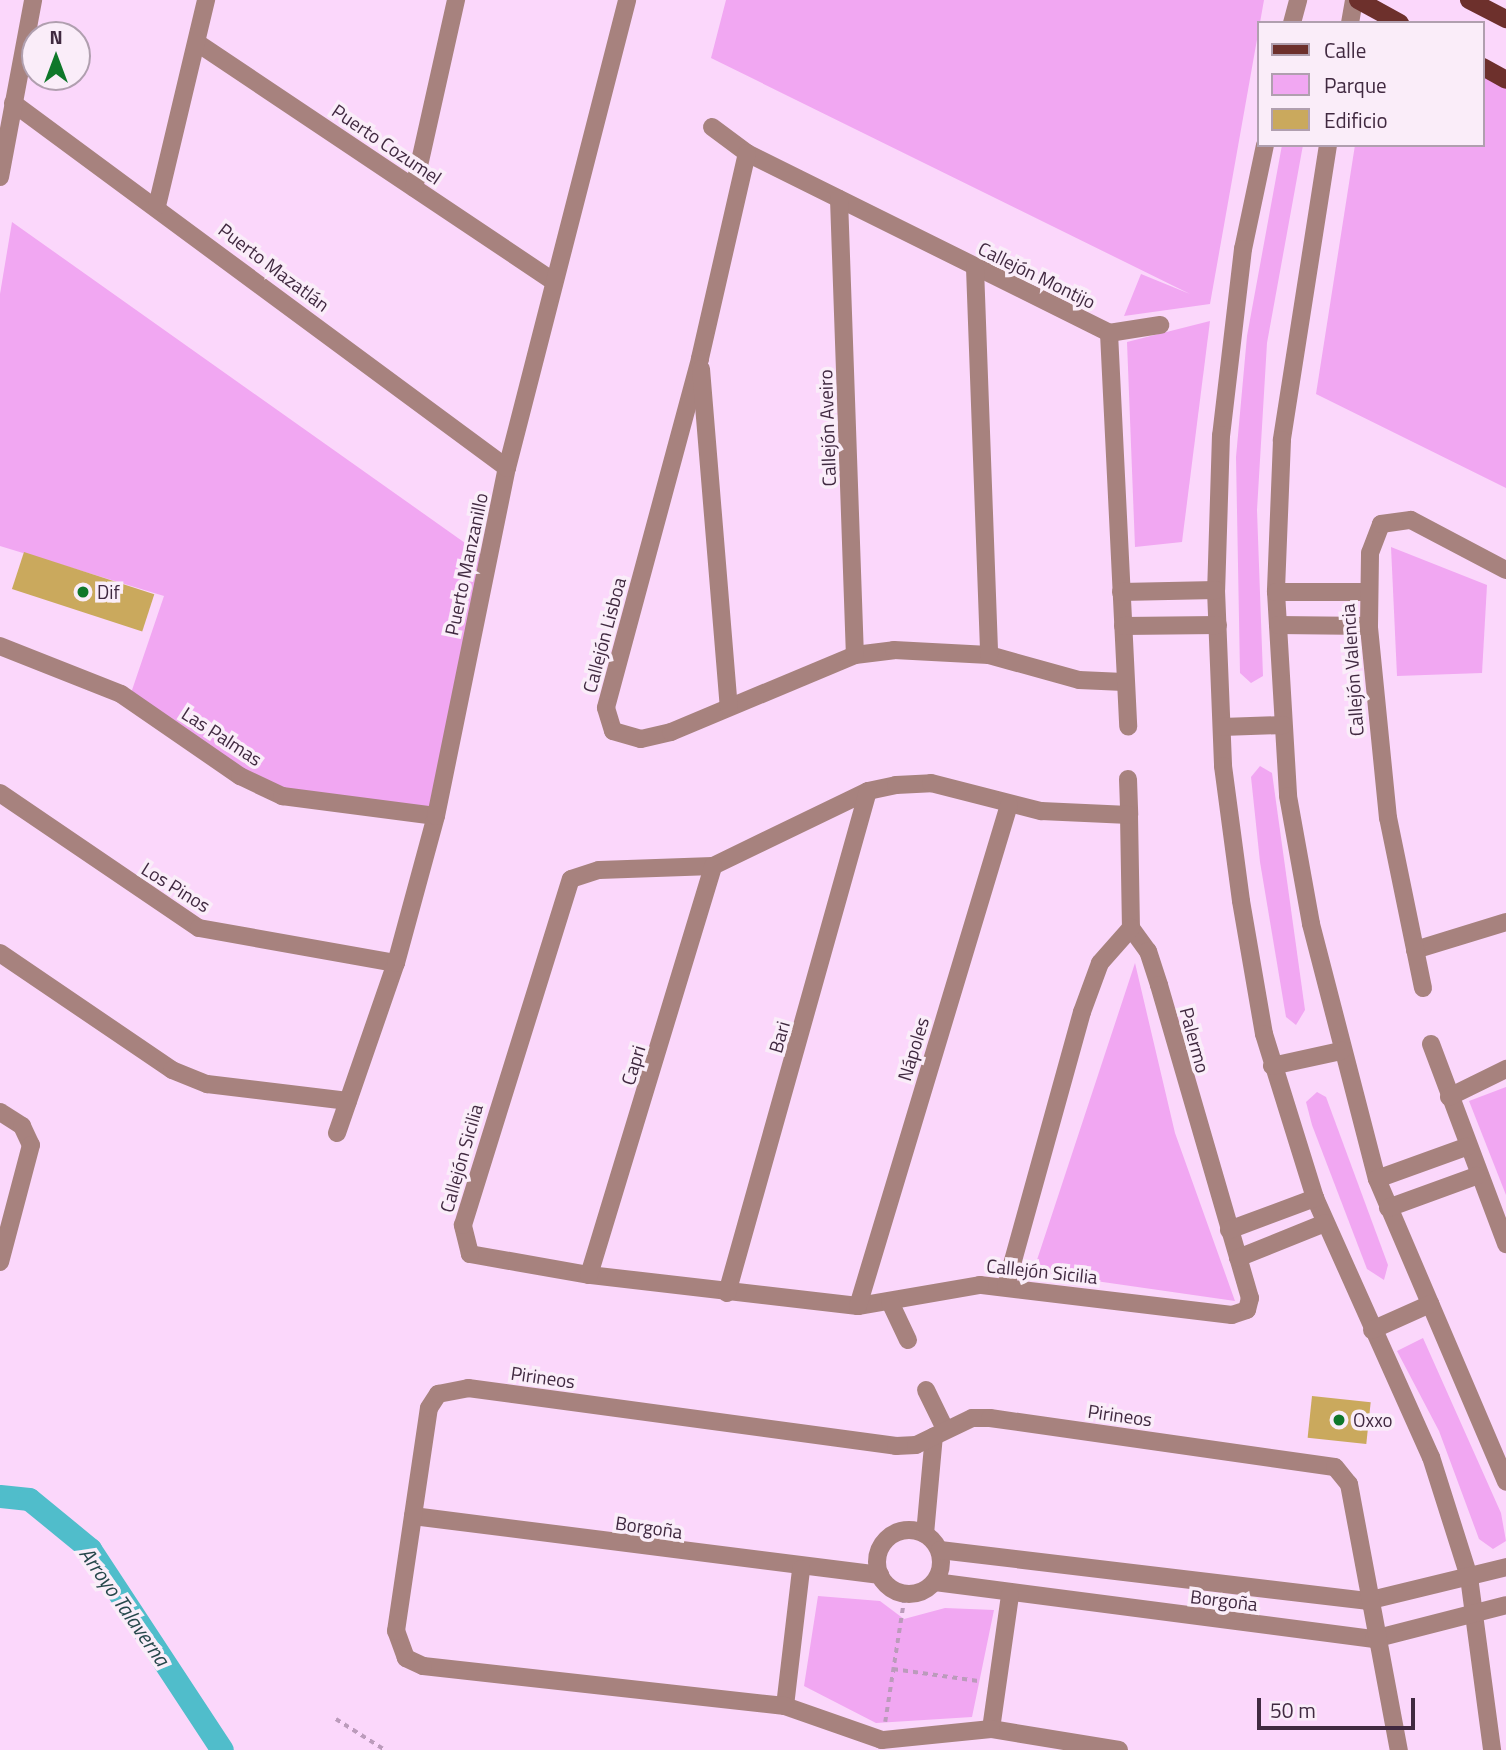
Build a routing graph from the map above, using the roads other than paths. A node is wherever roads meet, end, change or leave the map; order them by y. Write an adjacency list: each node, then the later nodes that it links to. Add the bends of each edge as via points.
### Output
1 (33, 0): 15 (street)
2 (206, 0): 12 (street)
3 (456, 0): 21 (street)
4 (627, 0): 25 (street, Puerto Manzanillo)
5 (1298, 0): 9 (street)
6 (1356, 0): 10 (street); 11 (main road)
7 (1469, 0): 8 (main road)
8 (1506, 19)
9 (1293, 21)
10 (1351, 21)
11 (1396, 21)
12 (199, 44): 21 (street, Puerto Cozumel); 23 (street)
13 (1485, 68): 14 (main road)
14 (1506, 80)
15 (13, 103): 20 (street); 23 (street, Puerto Mazatlán)
16 (712, 127): 19 (street, Callejón Montijo)
17 (1265, 147): 31 (street, via 1243,249 1221,435)
18 (1328, 147): 33 (street, via 1282,440)
19 (747, 153): 22 (street, Callejón Montijo); 28 (street, Callejón Lisboa)
20 (0, 177)
21 (414, 188): 25 (street, Puerto Cozumel)
22 (839, 199): 24 (street, Callejón Montijo); 40 (street, Callejón Aveiro)
23 (157, 206): 29 (street, Puerto Mazatlán)
24 (975, 268): 27 (street, Callejón Montijo); 41 (street)
25 (552, 280): 29 (street, Puerto Manzanillo)
26 (1160, 325): 27 (street)
27 (1109, 333): 32 (street, Callejón Montijo)
28 (700, 359): 43 (street); 43 (street, Callejón Lisboa, via 607,720 625,738 641,739)
29 (508, 468): 52 (street, Puerto Manzanillo)
30 (1506, 570): 34 (street, Callejón Valencia, via 1410,520 1394,520 1381,524 1372,539)
31 (1216, 590): 32 (street); 35 (street)
32 (1121, 592): 37 (street, Callejón Montijo)
33 (1276, 592): 34 (street); 36 (street)
34 (1368, 592): 38 (street, Callejón Valencia)
35 (1218, 625): 37 (street); 46 (street)
36 (1278, 625): 38 (street); 44 (street)
37 (1123, 626): 42 (street, Callejón Montijo)
38 (1369, 626): 56 (street, Callejón Valencia, via 1388,818)
39 (0, 646): 52 (street, Las Palmas, via 121,694 240,776 282,796)
40 (855, 655): 41 (street, Callejón Lisboa, via 935,649); 43 (street, Callejón Lisboa)
41 (989, 655): 42 (street, Callejón Lisboa, via 1079,680)
42 (1124, 682): 45 (street, Callejón Montijo)
43 (729, 706)
44 (1283, 725): 46 (street); 61 (street, via 1287,796)
45 (1128, 727)
46 (1222, 727): 62 (street, via 1241,901)
47 (1128, 779): 51 (street)
48 (868, 791): 50 (street, Callejón Sicilia, via 931,783); 53 (street, Callejón Sicilia); 80 (street, Bari)
49 (0, 793): 58 (street, Los Pinos, via 199,928)
50 (1009, 805): 51 (street, Callejón Sicilia); 83 (street, Nápoles)
51 (1129, 814): 55 (street)
52 (436, 816): 58 (street, Puerto Manzanillo)
53 (713, 866): 78 (street, Capri); 78 (street, Callejón Sicilia, via 583,872 571,879 558,907 463,1241 481,1260)
54 (1506, 922): 56 (street)
55 (1131, 928): 74 (street, Palermo, via 1148,951); 79 (street, via 1100,963 1082,1012)
56 (1415, 950): 59 (street, Callejón Valencia)
57 (0, 953): 65 (street, via 172,1070 207,1084)
58 (396, 963): 65 (street, Puerto Manzanillo)
59 (1423, 988)
60 (1431, 1044): 64 (street)
61 (1341, 1051): 62 (street); 70 (street)
62 (1272, 1066): 71 (street)
63 (1506, 1069): 64 (street)
64 (1449, 1097): 68 (street)
65 (348, 1101): 67 (street, Puerto Manzanillo)
66 (0, 1112): 77 (street, via 22,1126 32,1145)
67 (337, 1133)
68 (1466, 1147): 69 (street); 70 (street)
69 (1476, 1176): 72 (street); 75 (street)
70 (1377, 1179): 72 (street)
71 (1315, 1198): 73 (street); 74 (street)
72 (1388, 1208): 82 (street)
73 (1325, 1223): 76 (street); 85 (street)
74 (1229, 1230): 76 (street, Palermo)
75 (1506, 1244)
76 (1238, 1258): 84 (street, Palermo, via 1250,1298)
77 (0, 1261)
78 (589, 1275): 80 (street, Callejón Sicilia)
79 (1006, 1286): 81 (street, Callejón Sicilia, via 949,1287); 84 (street, Callejón Sicilia, via 1232,1315)
80 (727, 1293): 83 (street, Callejón Sicilia)
81 (890, 1302): 83 (street, Callejón Sicilia); 86 (street)
82 (1430, 1304): 85 (street); 89 (street)
83 (858, 1306)
84 (1247, 1310)
85 (1372, 1330): 96 (street, via 1431,1457)
86 (908, 1340)
87 (926, 1390): 88 (street)
88 (940, 1433): 90 (street, Pirineos, via 896,1446 448,1389 429,1408); 91 (street); 99 (street, Pirineos, via 990,1418 1335,1467 1349,1484)
89 (1506, 1482)
90 (413, 1516): 94 (street, Borgoña); 103 (street, Pirineos, via 396,1631 406,1658 423,1666)
91 (925, 1534): 92 (street); 95 (street, via 905,1530 887,1538 878,1556)
92 (940, 1550): 97 (street); 99 (street, Borgoña)
93 (1506, 1567): 96 (street, Borgoña)
94 (802, 1569): 95 (street, Borgoña); 103 (street)
95 (880, 1575): 97 (street, via 905,1593)
96 (1469, 1577): 99 (street, Borgoña); 101 (street)
97 (934, 1582): 98 (street, Borgoña)
98 (1010, 1595): 102 (street, Borgoña); 104 (street)
99 (1367, 1601): 102 (street, Pirineos)
100 (1506, 1605): 101 (street, Borgoña)
101 (1476, 1613): 102 (street, Borgoña); 107 (street)
102 (1374, 1639): 106 (street, Pirineos)
103 (785, 1706): 104 (street, Pirineos, via 882,1740)
104 (991, 1729): 105 (street, Pirineos)
105 (1119, 1750)
106 (1399, 1750)
107 (1492, 1750)

